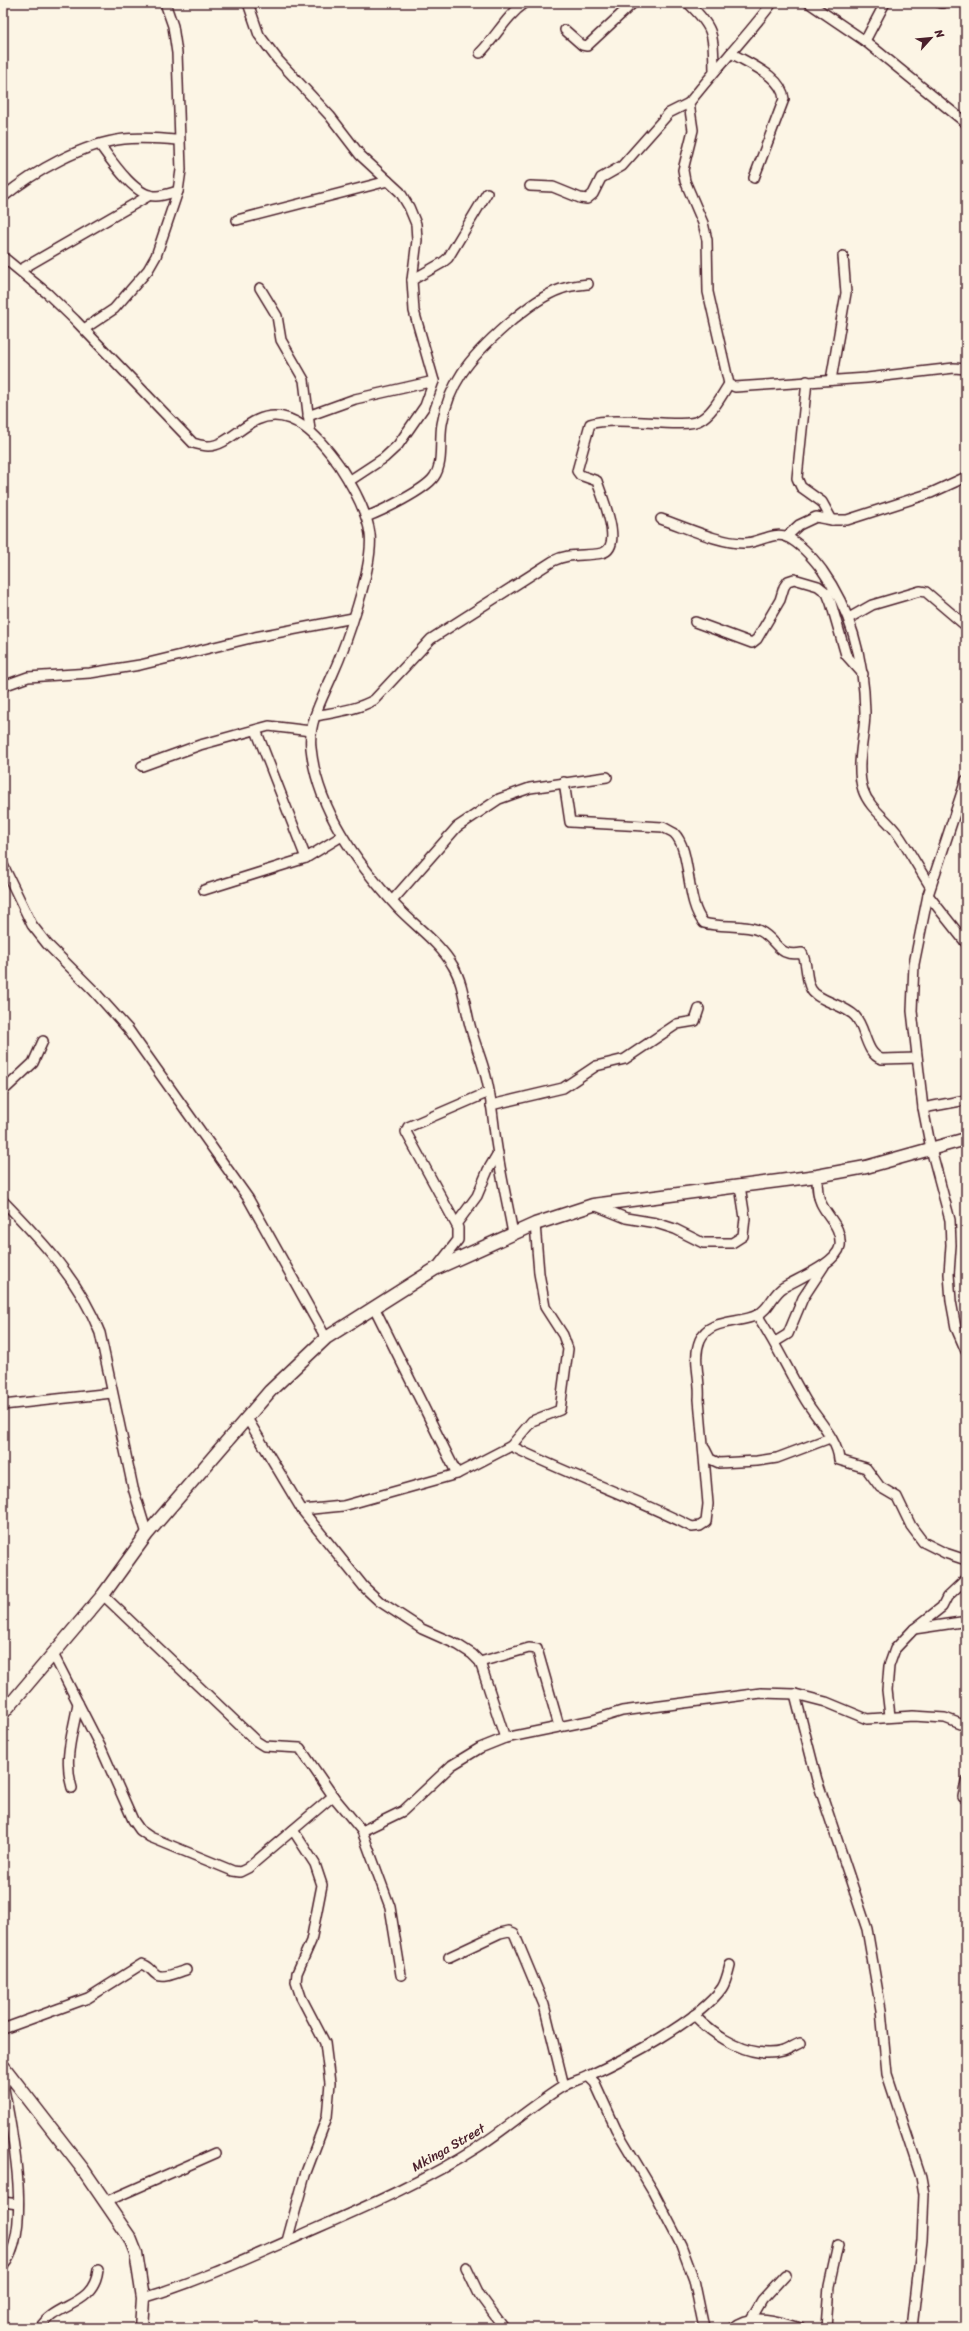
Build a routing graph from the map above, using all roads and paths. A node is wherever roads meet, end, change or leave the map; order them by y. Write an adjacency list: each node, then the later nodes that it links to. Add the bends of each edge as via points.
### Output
1 (165, 3): 16 (street, via 173,26 176,53)
2 (248, 3): 19 (street, via 259,35 278,60 330,116 360,155)
3 (526, 3): 11 (street, via 513,12)
4 (633, 3): 9 (street, via 587,46 582,45)
5 (688, 3): 13 (street, via 706,21 712,32)
6 (772, 3): 12 (street)
7 (809, 3): 10 (street)
8 (886, 3): 10 (street)
9 (565, 30)
10 (866, 41): 15 (street)
11 (480, 53)
12 (731, 53): 13 (street); 18 (street, via 776,82 783,91 784,99)
13 (714, 71): 14 (street)
14 (689, 103): 20 (street, via 669,113 622,166 601,178 593,194 587,199 553,187); 37 (street, via 693,130 683,170 707,240 708,292)
15 (966, 124)
16 (179, 140): 17 (street, via 124,139); 21 (street, via 181,170)
17 (100, 145): 23 (street, via 128,180); 24 (street, via 26,178)
18 (754, 178)
19 (388, 181): 25 (street); 29 (street, via 400,192 416,224 417,240)
20 (530, 186)
21 (178, 191): 23 (street); 32 (street, via 168,214 158,250 148,270 114,309)
22 (488, 193): 29 (street, via 448,258)
23 (150, 195): 28 (street)
24 (3, 196)
25 (237, 220)
26 (843, 256): 34 (street, via 846,293)
27 (3, 258): 28 (street)
28 (20, 270): 32 (street)
29 (412, 280): 35 (street, via 414,311)
30 (588, 284): 42 (street, via 561,288 539,299 481,351 462,373 449,397 442,424 438,468 434,478 381,512)
31 (260, 288): 38 (street, via 277,316 281,340 304,380)
32 (84, 329): 39 (street, via 193,443 208,446 217,444 257,420 267,417 286,418)
33 (966, 369): 34 (street)
34 (831, 380): 36 (street)
35 (434, 381): 38 (street, via 355,399); 41 (street, via 425,406 398,445 384,458)
36 (807, 381): 37 (street, via 735,387); 44 (street, via 797,478 801,487 822,502)
37 (729, 384): 52 (street, via 708,414 699,421 681,424 627,420 590,424 578,471 580,475 597,481 611,522 612,541 609,548 602,553 565,555 553,561 436,636 374,700 364,706)
38 (308, 416): 39 (street)
39 (310, 430): 41 (street)
40 (966, 477): 44 (street, via 931,493 847,520)
41 (349, 481): 42 (street)
42 (366, 517): 46 (street, via 371,547)
43 (662, 519): 45 (street, via 731,542 746,543 775,536)
44 (832, 520): 45 (street, via 816,517 799,525)
45 (786, 537): 47 (street, via 814,560 833,585)
46 (353, 618): 51 (street, via 140,665 90,673 28,677); 52 (street, via 338,665)
47 (849, 618): 49 (street, via 872,605 920,591 926,592); 50 (street)
48 (695, 622): 50 (street, via 752,643 757,640 788,581 794,579 818,586 827,593 846,655)
49 (966, 626)
50 (863, 674): 63 (street, via 865,713 860,772 863,788 869,803 896,832)
51 (3, 686)
52 (315, 716): 54 (street)
53 (256, 730): 54 (street, via 269,726); 55 (street, via 200,745); 60 (street)
54 (311, 731): 59 (street, via 311,748 317,779)
55 (142, 766)
56 (607, 776): 58 (street)
57 (966, 780): 63 (street)
58 (564, 782): 64 (street, via 524,790 499,799 474,814 445,840); 68 (street, via 570,822 663,827 674,833 681,846 689,884 704,923 759,930 780,950 791,955 802,953 813,992 840,1005 856,1018 877,1058)
59 (342, 836): 60 (street); 64 (street, via 364,868)
60 (306, 858): 62 (street)
61 (3, 865): 88 (street, via 32,925 128,1029 240,1187 274,1242)
62 (204, 890)
63 (929, 891): 65 (street); 68 (street, via 914,964 912,1011)
64 (392, 901): 70 (street, via 438,946 453,966 486,1074)
65 (966, 943)
66 (699, 1009): 72 (street, via 694,1021 677,1024 625,1059 596,1066 563,1088)
67 (44, 1040): 69 (street, via 33,1063)
68 (917, 1058): 73 (street)
69 (3, 1091)
70 (489, 1092): 72 (street); 81 (street, via 408,1127 406,1132)
71 (966, 1100): 73 (street)
72 (491, 1105): 76 (street)
73 (923, 1108): 75 (street)
74 (966, 1139): 75 (street)
75 (931, 1149): 77 (street, via 866,1167); 90 (street, via 950,1220 951,1301 956,1328)
76 (498, 1153): 81 (street, via 477,1196); 83 (street)
77 (817, 1176): 78 (street); 84 (street, via 818,1197 837,1228 840,1240 839,1249)
78 (740, 1186): 80 (street); 80 (street, via 745,1218 742,1236 732,1243 703,1243 675,1229 626,1218)
79 (3, 1200): 91 (street, via 81,1292 100,1333)
80 (593, 1205): 82 (street)
81 (457, 1223): 85 (street, via 458,1240)
82 (535, 1224): 83 (street); 95 (street, via 545,1307 564,1335 568,1349 560,1410 532,1421)
83 (513, 1234): 85 (street)
84 (826, 1263): 87 (street, via 781,1288); 89 (street, via 803,1298 788,1334)
85 (435, 1269): 86 (street)
86 (374, 1307): 88 (street); 97 (street)
87 (757, 1315): 89 (street); 96 (street, via 711,1328 700,1340 695,1362 700,1383 699,1400)
88 (326, 1338): 93 (street, via 270,1391)
89 (775, 1342): 94 (street, via 806,1401)
90 (966, 1351)
91 (112, 1393): 92 (street); 99 (street, via 133,1488)
92 (3, 1405)
93 (247, 1418): 98 (street); 99 (street)
94 (830, 1438): 96 (street, via 778,1458 757,1461 719,1462 710,1459); 100 (street, via 838,1453 838,1460 866,1468 880,1487 897,1497 911,1526 923,1542)
95 (511, 1446): 96 (street, via 587,1481 633,1498 692,1527 706,1522 708,1516); 97 (street)
96 (704, 1448)
97 (456, 1474): 98 (street, via 342,1506)
98 (302, 1510): 106 (street, via 359,1581 379,1601 422,1629 458,1645)
99 (147, 1534): 102 (street)
100 (966, 1560)
101 (966, 1579): 104 (street, via 947,1597 942,1607)
102 (103, 1595): 105 (street); 116 (street, via 256,1741 264,1746 300,1748)
103 (966, 1623): 104 (street)
104 (914, 1629): 110 (street, via 895,1649 889,1666 887,1690)
105 (53, 1654): 108 (street); 109 (street)
106 (480, 1662): 111 (street, via 529,1648 537,1649); 113 (street)
107 (795, 1694): 110 (street, via 826,1702 867,1719); 111 (street, via 761,1693 622,1711 593,1720); 149 (street, via 820,1787 867,1929 881,2010 887,2074 921,2177 924,2194 922,2240)
108 (78, 1703): 115 (street, via 67,1758 67,1772); 118 (street, via 133,1820 140,1830 150,1837 240,1872)
109 (3, 1713)
110 (890, 1716): 112 (street, via 945,1718)
111 (559, 1726): 113 (street)
112 (966, 1726)
113 (505, 1738): 119 (street, via 480,1748 452,1765 403,1811)
114 (966, 1781): 117 (street)
115 (72, 1788)
116 (333, 1796): 118 (street); 119 (street)
117 (962, 1796)
118 (293, 1830): 134 (street, via 315,1864 322,1885 311,1941 296,1973 296,1982 300,1997 325,2043 330,2083 328,2117 305,2174)
119 (362, 1832): 123 (street, via 390,1907)
120 (449, 1957): 129 (street, via 500,1933 514,1933 544,2005)
121 (730, 1965): 124 (street, Mkinga Street, via 723,1986 713,2000)
122 (186, 1970): 125 (street, via 163,1976 157,1975 148,1965 142,1964 88,1998)
123 (401, 1975)
124 (694, 2016): 126 (street, via 712,2033 751,2050 784,2051); 128 (street, Mkinga Street)
125 (3, 2028)
126 (800, 2043)
127 (6, 2071): 132 (street, via 82,2168); 133 (street, via 4,2089 15,2144)
128 (588, 2076): 129 (street, Mkinga Street); 145 (street, via 595,2083 616,2129 681,2245 694,2280)
129 (564, 2086): 134 (street, Mkinga Street, via 478,2147 453,2161 381,2200)
130 (216, 2153): 132 (street)
131 (3, 2202): 133 (street)
132 (105, 2202): 140 (street, via 120,2222 136,2253)
133 (18, 2204): 136 (street, via 16,2242 13,2253)
134 (287, 2241): 140 (street, Mkinga Street, via 203,2278)
135 (838, 2245): 148 (street, via 829,2286)
136 (3, 2266)
137 (466, 2267): 144 (street, via 479,2294)
138 (98, 2270): 142 (street, via 97,2280 91,2291 76,2303 49,2316)
139 (786, 2275): 141 (street, via 762,2300)
140 (142, 2298): 143 (street)
141 (751, 2319): 146 (street); 147 (street)
142 (40, 2328)
143 (142, 2328)
144 (504, 2328)
145 (704, 2328)
146 (733, 2328)
147 (800, 2328)
148 (826, 2328)
149 (912, 2328)

